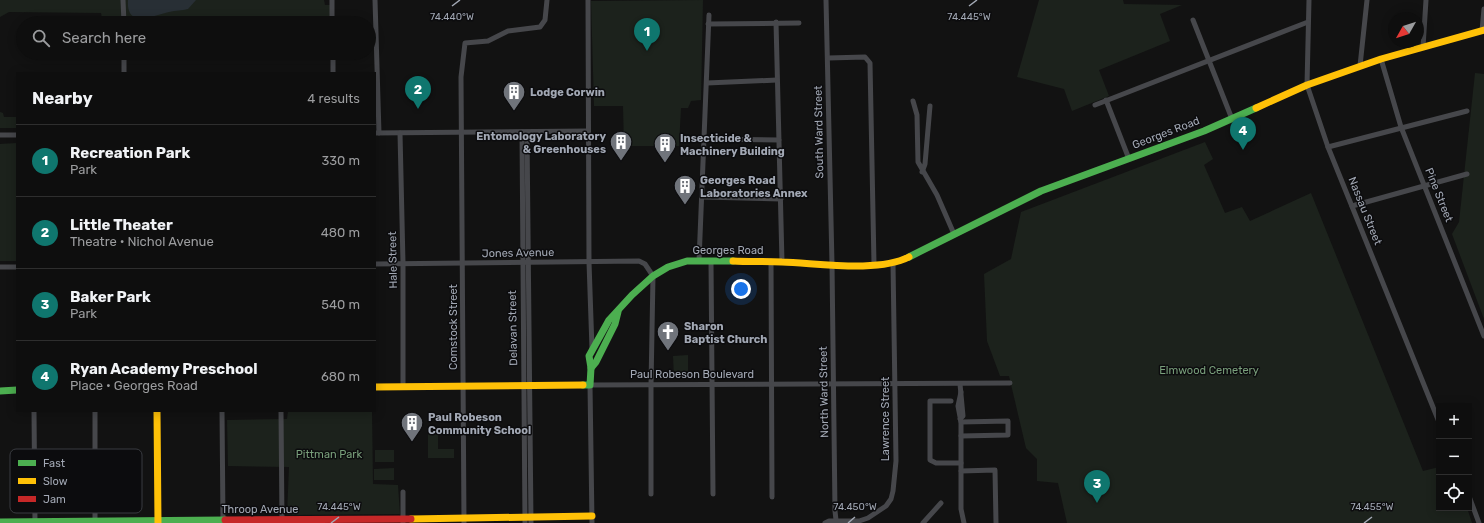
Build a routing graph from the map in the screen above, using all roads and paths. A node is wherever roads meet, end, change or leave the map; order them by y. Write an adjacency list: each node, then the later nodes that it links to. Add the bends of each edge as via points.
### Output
1 (123, 0): 12 (street)
2 (332, 0): 13 (street)
3 (374, 0): 14 (street)
4 (547, 0): 46 (street, Comstock Street, via 545,20 540,27 508,31 488,41 465,43 461,77)
5 (588, 0): 45 (street)
6 (826, 0): 24 (street, South Ward Street)
7 (1308, 0): 17 (street, Nassau Street)
8 (1367, 0): 30 (street)
9 (1426, 0): 20 (street)
10 (1484, 9): 21 (street)
11 (709, 15): 19 (street)
12 (124, 16)
13 (332, 16)
14 (374, 16)
15 (1193, 20): 29 (street)
16 (776, 22): 18 (street); 19 (street); 34 (street)
17 (1308, 22): 29 (street); 36 (street, Nassau Street)
18 (799, 23)
19 (708, 24): 35 (street)
20 (1424, 31)
21 (1483, 31): 22 (street, Georges Road)
22 (1424, 47)
23 (1420, 48): 25 (street, Georges Road)
24 (828, 58): 74 (street, South Ward Street); 75 (street, via 862,57 868,59 871,68)
25 (1381, 59): 30 (street, Georges Road); 44 (street, Pine Street)
26 (124, 60): 31 (street)
27 (332, 60): 32 (street)
28 (375, 60): 33 (street)
29 (1209, 60): 38 (street); 43 (street)
30 (1360, 66): 36 (street, Georges Road)
31 (124, 72)
32 (333, 72)
33 (376, 72)
34 (777, 80): 35 (street); 53 (street)
35 (707, 83): 52 (street)
36 (1307, 85): 43 (street, Georges Road); 54 (street, Nassau Street)
37 (376, 89): 47 (street)
38 (1106, 100): 40 (street); 55 (street)
39 (913, 101): 56 (street, via 917,115 918,162)
40 (1095, 105)
41 (930, 106): 56 (street, via 925,164)
42 (1467, 111): 44 (street)
43 (1232, 119): 55 (street, Georges Road)
44 (1401, 127): 54 (street); 58 (street, Pine Street)
45 (588, 131): 49 (street); 67 (street)
46 (461, 132): 48 (street); 49 (street); 73 (street, Comstock Street)
47 (377, 133): 48 (street)
48 (400, 133): 70 (street, Hale Street)
49 (524, 133): 65 (street, Delavan Street); 66 (street, Delavan Street)
50 (16, 135): 51 (street)
51 (0, 136)
52 (704, 138): 53 (street); 59 (street)
53 (779, 140): 60 (street)
54 (1328, 146): 61 (street, Nassau Street)
55 (1129, 159): 62 (street, Georges Road, via 1041,191)
56 (922, 172): 62 (street, via 937,195)
57 (1467, 174): 58 (street)
58 (1425, 187): 61 (street); 80 (street, Pine Street)
59 (702, 198): 60 (street); 63 (street)
60 (780, 199): 69 (street)
61 (1352, 206): 103 (street, Nassau Street)
62 (954, 234): 71 (street, Georges Road)
63 (699, 261): 68 (street, Georges Road); 78 (street, Georges Road, via 683,262)
64 (771, 261): 68 (street, Georges Road); 69 (street, Georges Road); 88 (street)
65 (522, 262): 66 (street, Jones Avenue); 73 (street, Jones Avenue); 92 (street, Delavan Street)
66 (529, 262): 67 (street, Jones Avenue); 92 (street, Delavan Street)
67 (589, 262): 78 (street, Jones Avenue, via 639,262 645,264); 81 (street)
68 (711, 262): 87 (street)
69 (782, 262): 74 (street, Georges Road)
70 (403, 263): 72 (street, Jones Avenue); 73 (street, Jones Avenue); 90 (street, Hale Street)
71 (893, 263): 75 (street, Georges Road); 89 (street, Lawrence Street)
72 (376, 264)
73 (463, 264): 91 (street, Comstock Street)
74 (832, 264): 75 (street, Georges Road); 84 (street, North Ward Street)
75 (874, 264)
76 (0, 267): 77 (street)
77 (16, 267)
78 (653, 276): 79 (street, Georges Road, via 632,294); 93 (street)
79 (618, 312): 81 (street, Georges Road, via 609,320); 82 (street, Georges Road, via 615,324)
80 (1484, 336)
81 (592, 349): 82 (street, via 589,356)
82 (591, 368): 86 (street, Georges Road)
83 (1010, 383): 85 (street, Paul Robeson Boulevard)
84 (834, 384): 88 (street, Paul Robeson Boulevard); 89 (street, Paul Robeson Boulevard); 121 (street, North Ward Street)
85 (960, 384): 89 (street, Paul Robeson Boulevard); 104 (street, via 958,406)
86 (590, 385): 92 (street, Paul Robeson Boulevard); 93 (street, Paul Robeson Boulevard); 118 (street)
87 (711, 385): 88 (street, Paul Robeson Boulevard); 93 (street, Paul Robeson Boulevard); 114 (street)
88 (772, 385): 115 (street)
89 (895, 385): 121 (street, Lawrence Street, via 896,461 891,499 886,506 868,518 859,521)
90 (403, 386): 91 (street, Paul Robeson Boulevard); 94 (street, Paul Robeson Boulevard)
91 (463, 386): 92 (street, Paul Robeson Boulevard); 125 (street, Comstock Street)
92 (527, 386): 108 (street, Delavan Street); 109 (street, Delavan Street)
93 (651, 386): 113 (street)
94 (376, 387)
95 (16, 390): 96 (street)
96 (0, 391)
97 (951, 400): 110 (street, via 930,401 930,460 936,463)
98 (34, 412): 106 (street)
99 (95, 412): 107 (street)
100 (157, 412): 129 (street)
101 (222, 412): 122 (street)
102 (281, 412): 123 (street)
103 (1436, 415)
104 (961, 420): 105 (street); 105 (street, via 1008,421 1008,435)
105 (961, 436): 110 (street)
106 (34, 449)
107 (95, 449)
108 (524, 454): 109 (street); 120 (street, Delavan Street)
109 (531, 455): 120 (street, Delavan Street)
110 (961, 463): 111 (street)
111 (961, 470): 132 (street, via 961,509); 133 (street, via 995,470)
112 (403, 492): 119 (street)
113 (651, 494)
114 (713, 494)
115 (772, 497)
116 (940, 503): 131 (street)
117 (1472, 504): 134 (street)
118 (592, 519): 120 (street, Throop Avenue)
119 (403, 520): 124 (street, Throop Avenue); 125 (street, Throop Avenue)
120 (528, 520): 125 (street, Throop Avenue)
121 (836, 520): 130 (street, Lawrence Street)
122 (223, 521): 123 (street, Throop Avenue); 129 (street, Throop Avenue)
123 (282, 521): 124 (street, Throop Avenue)
124 (342, 521)
125 (464, 521)
126 (0, 522): 127 (street, Throop Avenue)
127 (35, 522): 128 (street, Throop Avenue)
128 (95, 522): 129 (street, Throop Avenue)
129 (158, 522)
130 (825, 523)
131 (923, 523)
132 (964, 523)
133 (996, 523)
134 (1479, 523)

